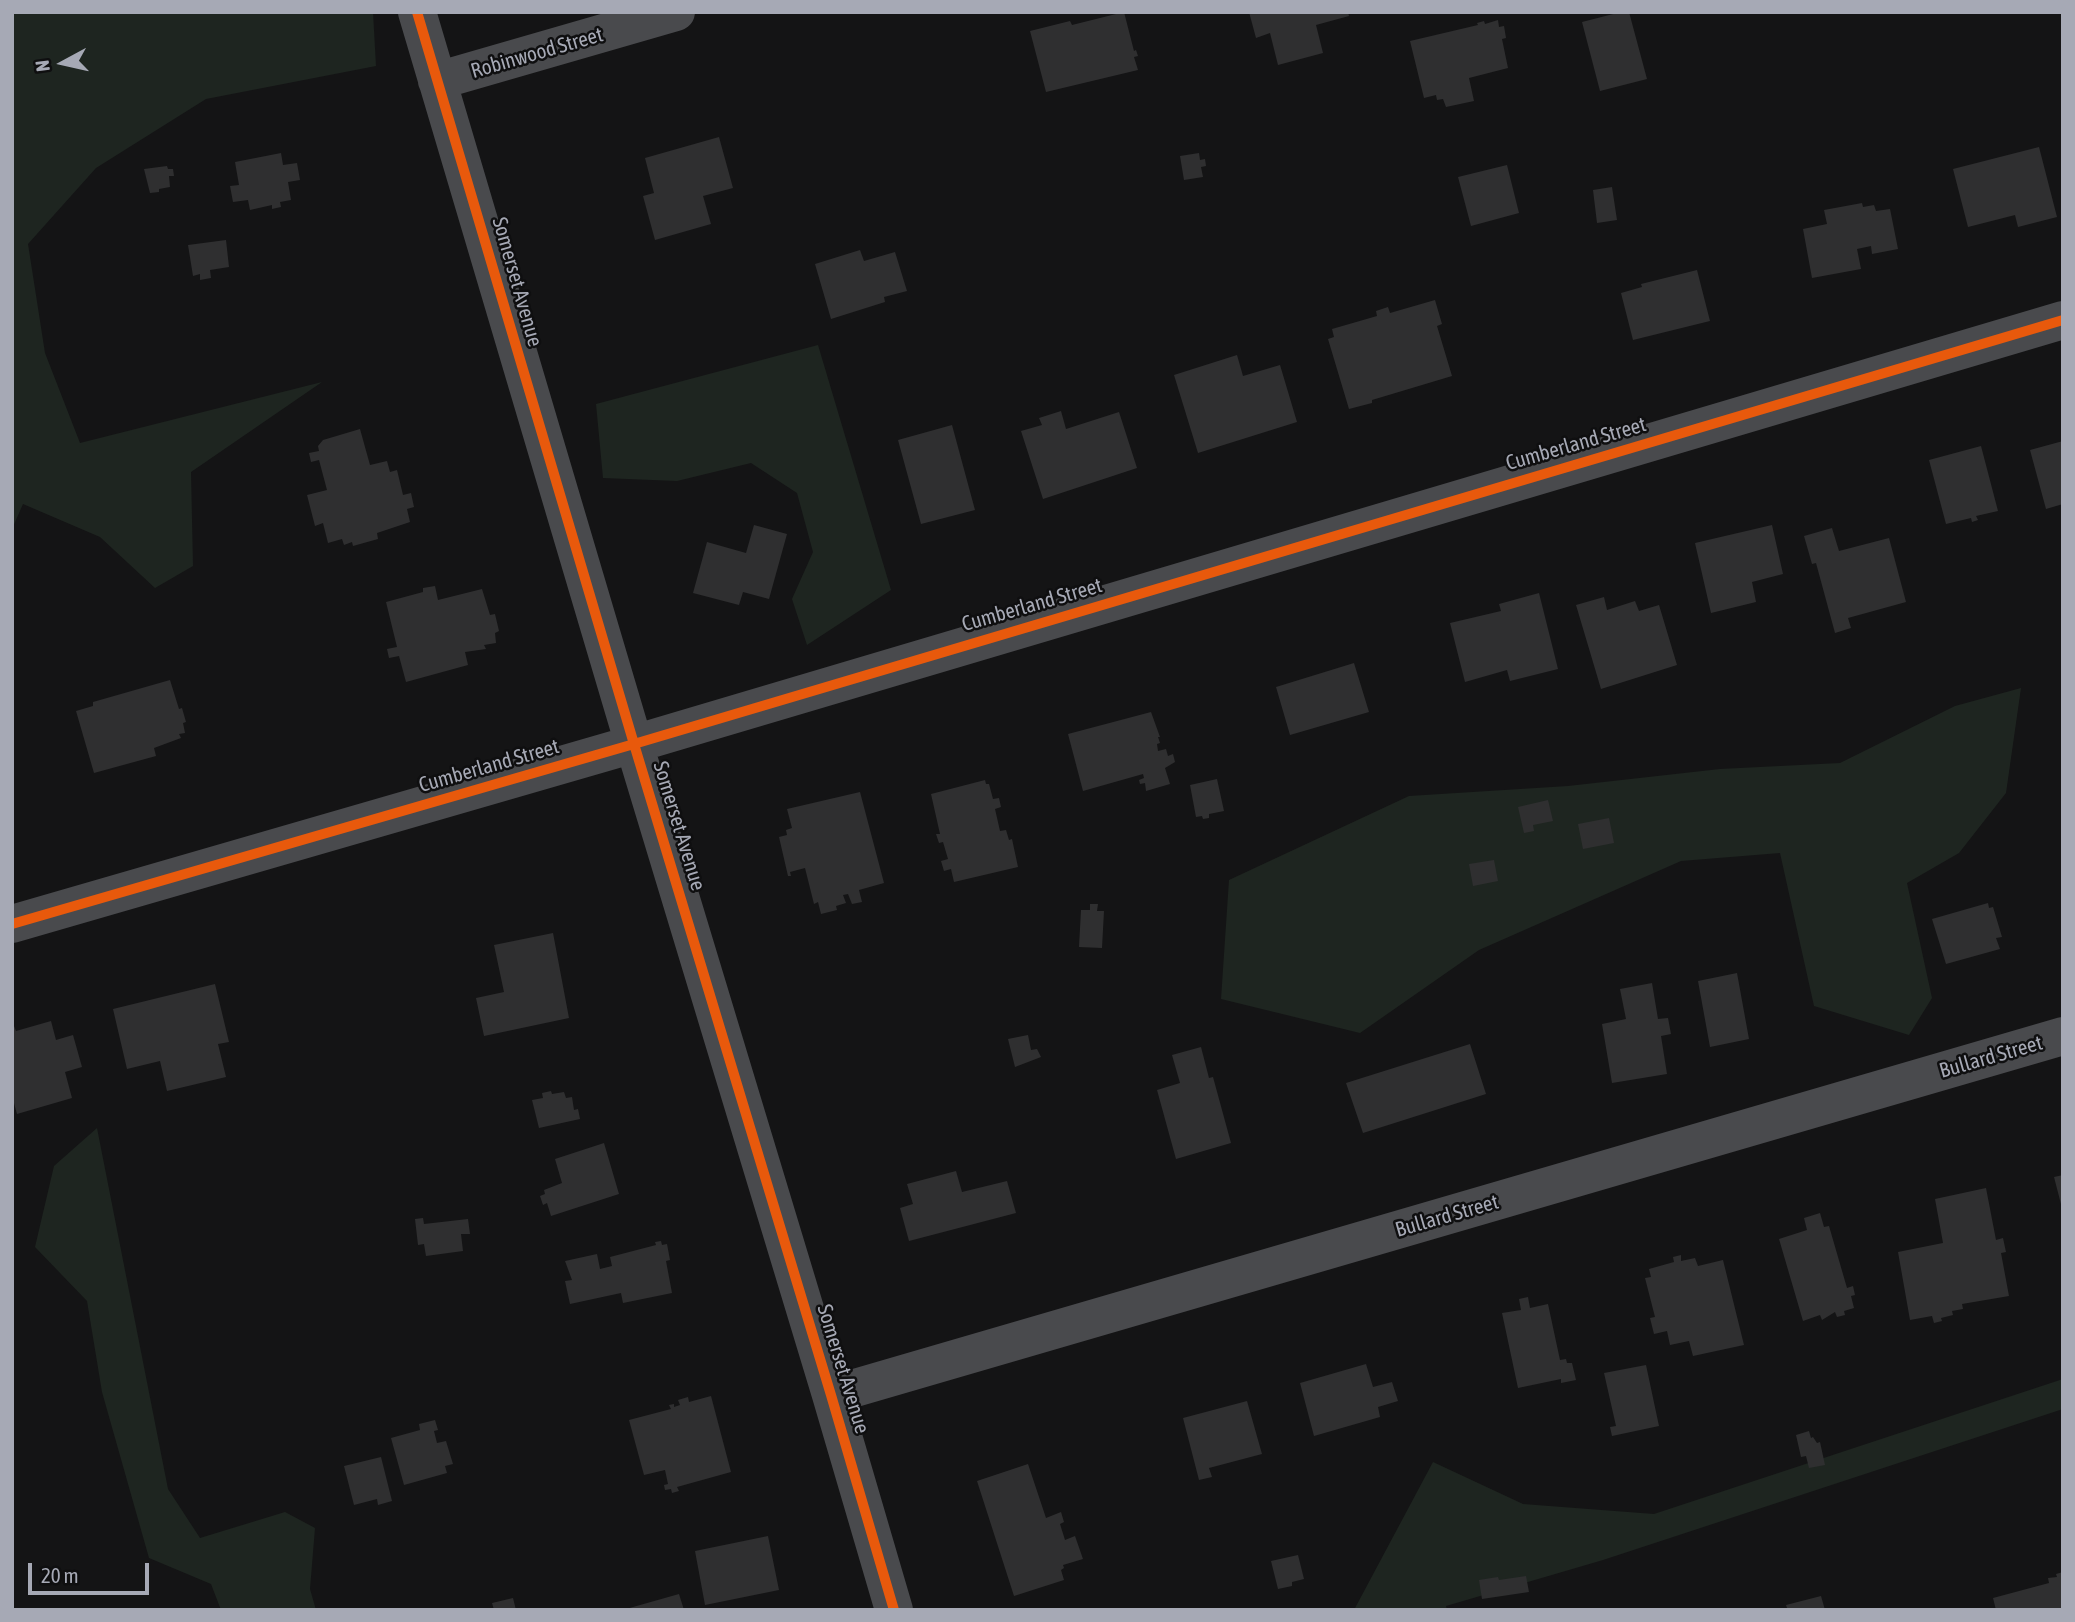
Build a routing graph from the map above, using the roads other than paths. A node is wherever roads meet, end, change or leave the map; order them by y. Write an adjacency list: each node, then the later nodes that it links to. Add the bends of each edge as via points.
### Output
1 (417, 12): 3 (street, Somerset Avenue)
2 (676, 12): 3 (street, Robinwood Street)
3 (438, 81): 5 (street, Somerset Avenue)
4 (2063, 320): 5 (street, Cumberland Street)
5 (634, 744): 6 (street, Cumberland Street); 8 (street, Somerset Avenue)
6 (12, 924)
7 (2063, 1036): 8 (street, Bullard Street)
8 (831, 1395): 9 (street, Somerset Avenue)
9 (894, 1610)

